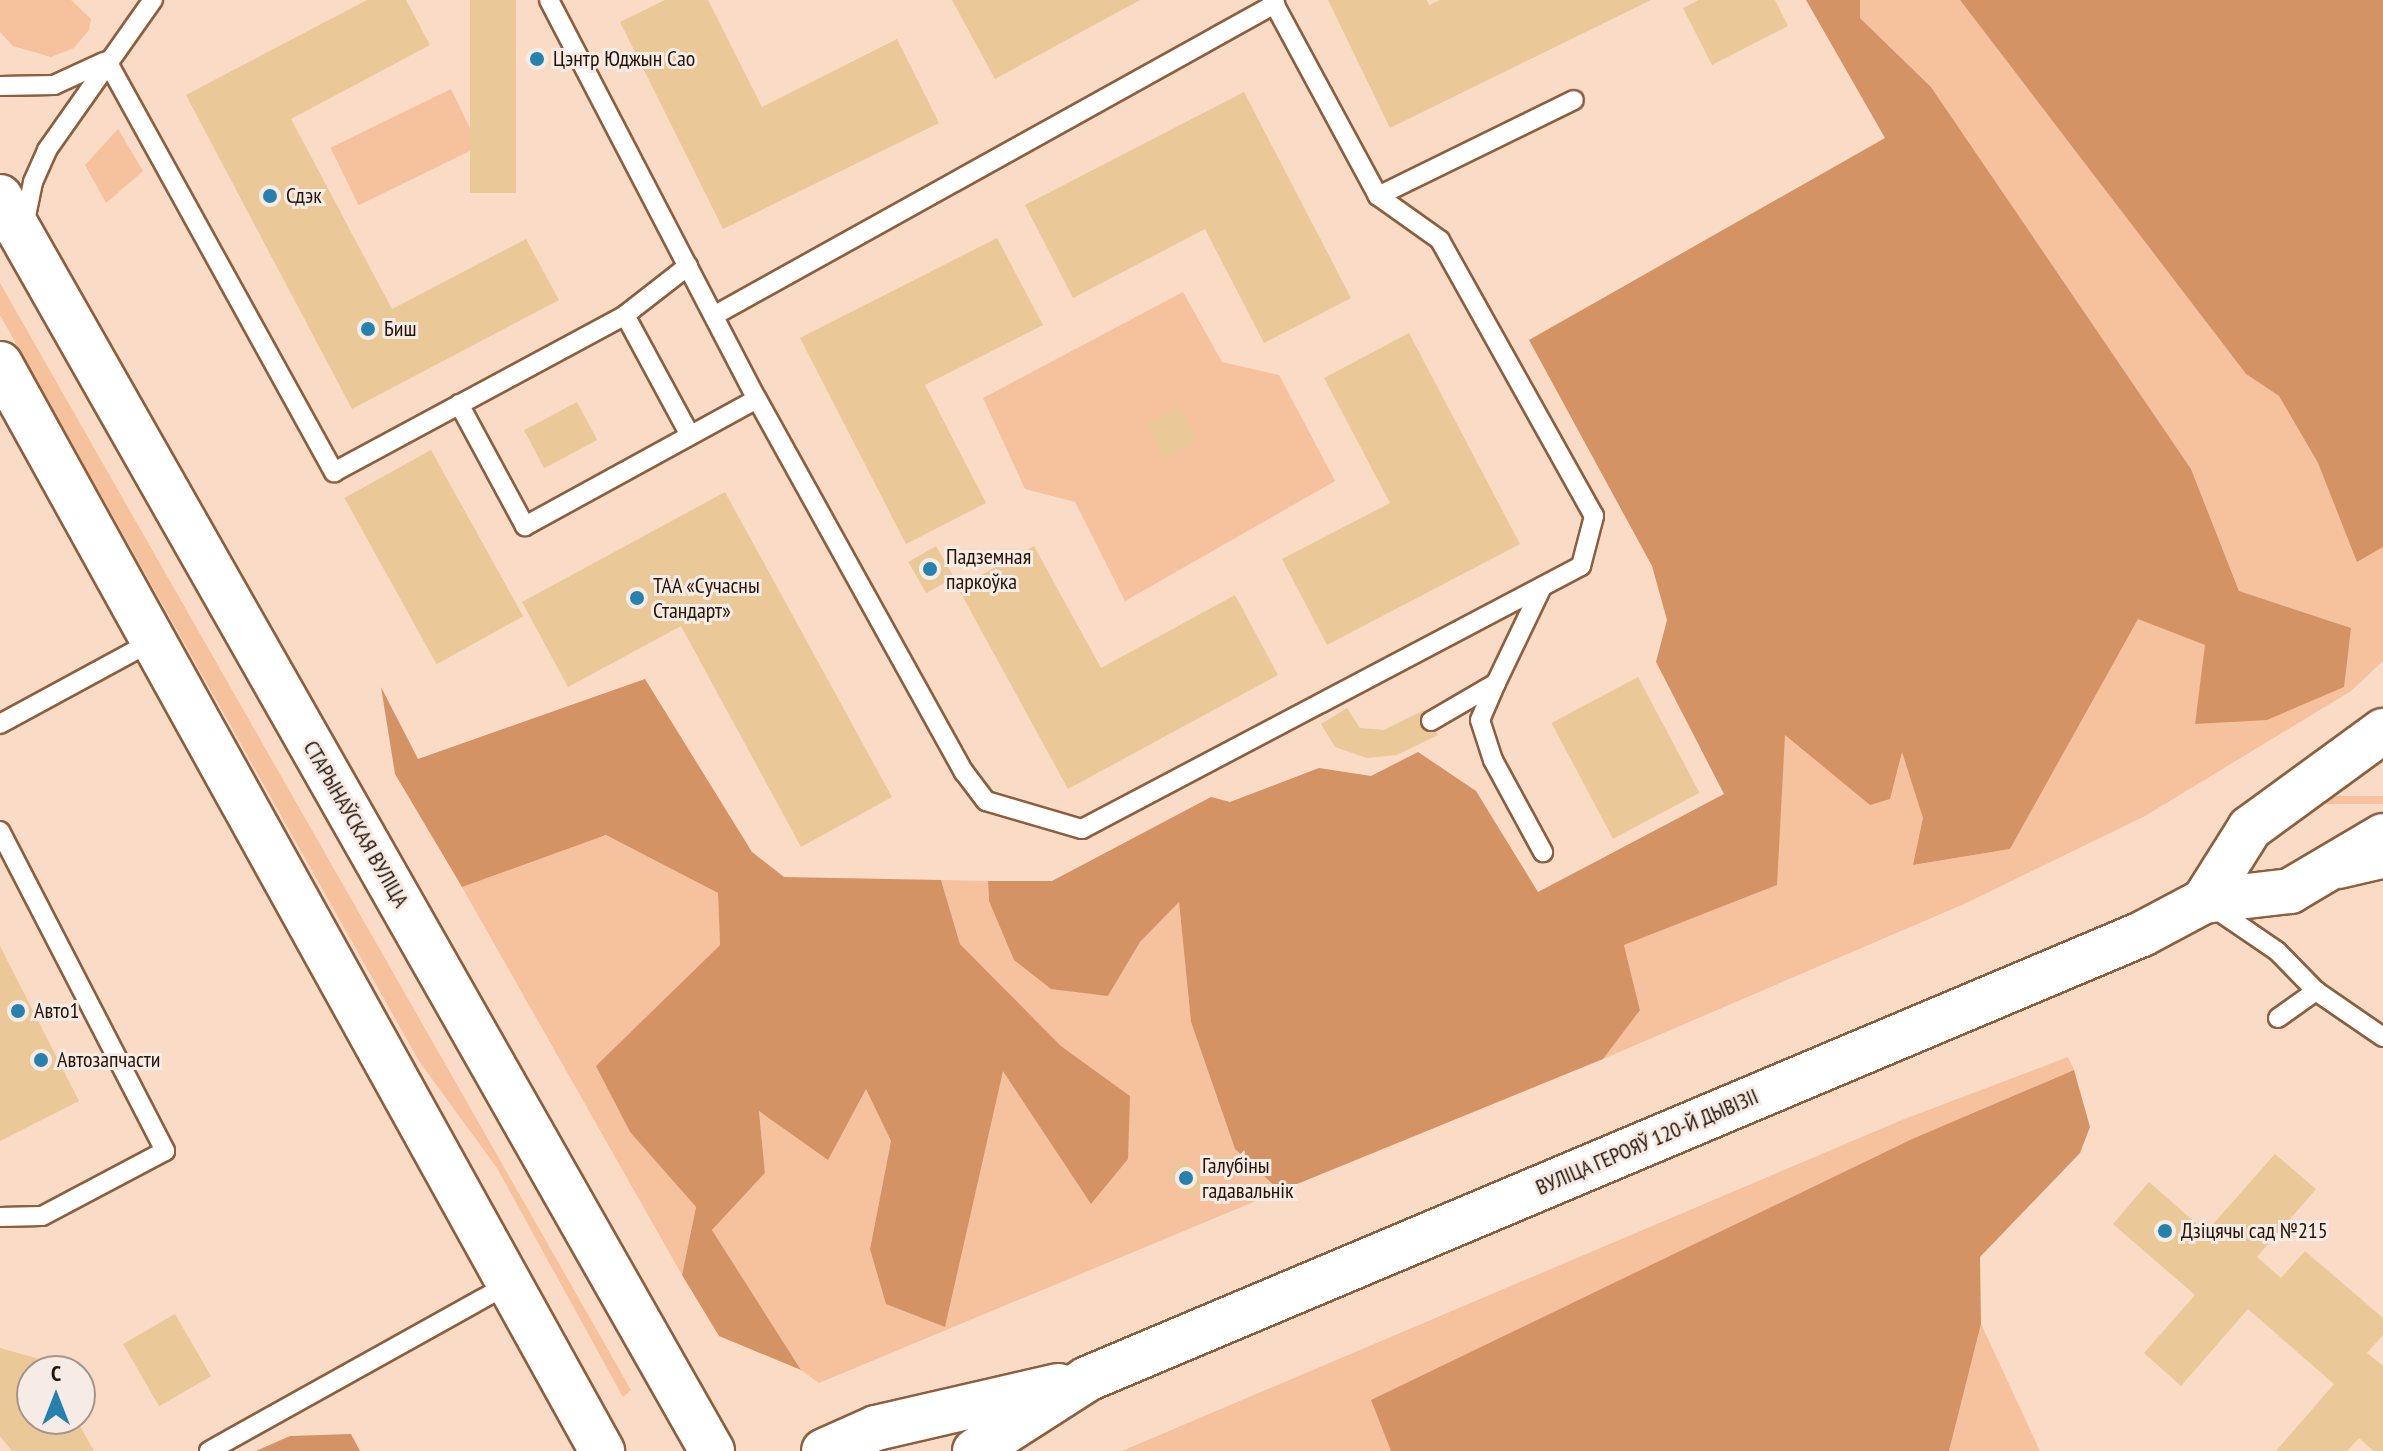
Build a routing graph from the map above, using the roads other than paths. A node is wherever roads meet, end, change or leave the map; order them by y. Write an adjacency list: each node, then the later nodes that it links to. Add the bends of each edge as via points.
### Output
1 (153, 0): 4 (lane)
2 (549, 0): 10 (lane)
3 (1274, 2): 7 (lane); 12 (lane)
4 (107, 61): 5 (lane, via 54,85); 9 (lane, via 47,150 33,182); 15 (lane, via 334,472)
5 (0, 86)
6 (1574, 100): 7 (lane)
7 (1378, 196): 17 (lane, via 1440,240 1594,516 1581,566)
8 (0, 197): 9 (main road, СТАРЫНАЎСКАЯ ВУЛІЦА)
9 (22, 236): 37 (main road, СТАРЫНАЎСКАЯ ВУЛІЦА)
10 (688, 266): 11 (lane); 12 (lane)
11 (625, 315): 15 (lane); 16 (lane)
12 (715, 315): 14 (lane)
13 (0, 364): 18 (main road)
14 (757, 399): 16 (lane); 17 (lane, via 971,782 986,801 1082,829)
15 (459, 404): 16 (lane, via 525,526)
16 (690, 435)
17 (1542, 587): 19 (lane)
18 (153, 641): 21 (lane); 33 (main road)
19 (1496, 683): 20 (lane); 25 (lane, via 1480,720 1493,760)
20 (1431, 721)
21 (0, 724)
22 (2383, 731): 28 (main road, ВУЛІЦА ГЕРОЯЎ 120-Й ДЫВІЗІІ, via 2250,828)
23 (0, 831): 32 (lane, via 165,1151 42,1216)
24 (2383, 836): 27 (main road, ВУЛІЦА ГЕРОЯЎ 120-Й ДЫВІЗІІ)
25 (1543, 852)
26 (2383, 869): 27 (lane)
27 (2290, 891): 28 (main road, ВУЛІЦА ГЕРОЯЎ 120-Й ДЫВІЗІІ)
28 (2204, 901): 29 (lane, via 2277,951); 34 (main road, ВУЛІЦА ГЕРОЯЎ 120-Й ДЫВІЗІІ, via 2142,934)
29 (2316, 991): 30 (lane); 31 (lane)
30 (2278, 1018)
31 (2383, 1037)
32 (0, 1217)
33 (509, 1284): 35 (lane); 36 (main road)
34 (1087, 1379): 38 (main road, ВУЛІЦА ГЕРОЯЎ 120-Й ДЫВІЗІІ, via 876,1428); 39 (main road, ВУЛІЦА ГЕРОЯЎ 120-Й ДЫВІЗІІ)
35 (209, 1451)
36 (602, 1451)
37 (712, 1451)
38 (824, 1451)
39 (975, 1451)

